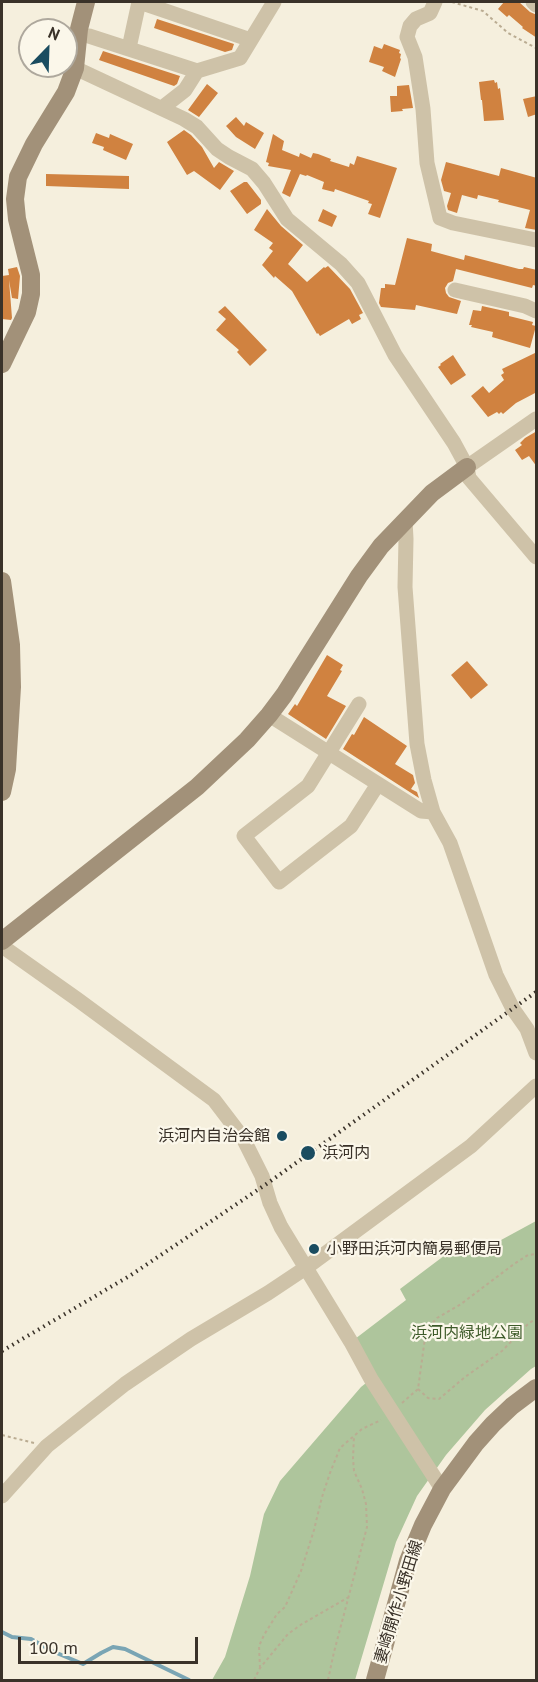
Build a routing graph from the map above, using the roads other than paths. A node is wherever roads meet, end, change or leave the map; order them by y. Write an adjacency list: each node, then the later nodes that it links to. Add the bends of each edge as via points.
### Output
1 (86, 2): 9 (street)
2 (139, 2): 8 (street); 10 (street)
3 (274, 2): 8 (street)
4 (435, 2): 15 (street, via 430,13 410,26 407,37 415,57 427,163 440,218)
5 (533, 2): 6 (street)
6 (537, 5)
7 (89, 36): 10 (street)
8 (251, 40): 12 (street, via 240,58)
9 (78, 44)
10 (129, 48): 12 (street)
11 (78, 70): 14 (street)
12 (197, 71): 14 (street, via 185,90)
13 (71, 78): 18 (street, via 18,177 17,219 31,275 30,294 27,312)
14 (162, 108): 20 (street, via 197,127 217,149 252,169 287,219 358,283 395,356)
15 (537, 240)
16 (454, 290): 17 (street)
17 (537, 311)
18 (2, 364)
19 (537, 419): 20 (street)
20 (467, 467): 21 (street); 22 (street, via 468,478)
21 (405, 520): 25 (street, via 359,576); 29 (street, via 405,587 417,744)
22 (537, 557)
23 (2, 581): 28 (street, via 12,687)
24 (359, 704): 26 (street)
25 (269, 715): 26 (street); 30 (street, via 196,787)
26 (328, 752): 27 (street); 27 (street, via 308,786 244,836 279,882 351,826)
27 (378, 784): 29 (street, via 421,811)
28 (2, 792)
29 (433, 812): 32 (street, via 450,843 496,975)
30 (2, 941)
31 (2, 946): 34 (street, via 214,1100 243,1138 281,1227)
32 (537, 1053)
33 (537, 1086): 34 (street, via 471,1146)
34 (307, 1267): 36 (street, via 371,1379); 37 (street, via 125,1384 47,1446)
35 (537, 1388): 36 (street, 妻崎開作小野田線, via 493,1424)
36 (442, 1489): 38 (street, 妻崎開作小野田線, via 408,1561)
37 (2, 1496)
38 (375, 1680)

